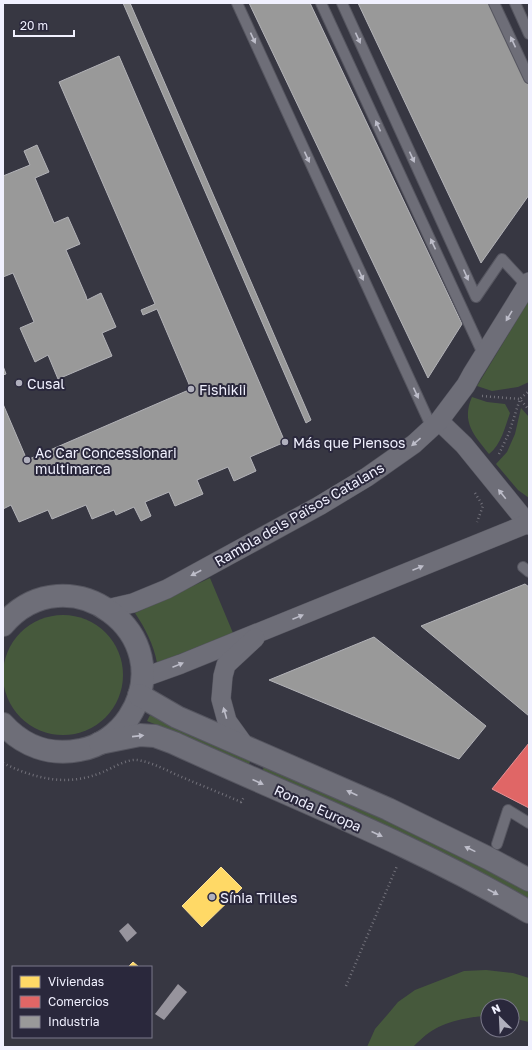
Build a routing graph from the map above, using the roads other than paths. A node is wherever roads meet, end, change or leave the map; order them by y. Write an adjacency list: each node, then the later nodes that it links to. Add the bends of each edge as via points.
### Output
1 (237, 3): 10 (lane, one-way to 10)
2 (321, 3): 9 (lane, one-way to 2)
3 (342, 3): 8 (lane, one-way to 8, via 476,297 502,259)
4 (494, 3): 7 (lane, one-way to 4)
5 (515, 3): 6 (lane)
6 (529, 34)
7 (529, 78)
8 (528, 284): 9 (street, Rambla dels Països Catalans, one-way to 9)
9 (484, 356): 10 (street, Rambla dels Països Catalans, via 466,386)
10 (435, 424): 11 (street, one-way to 10, via 464,445); 12 (street, Rambla dels Països Catalans, one-way to 12, via 414,444 367,477 312,510 166,589 133,603)
11 (528, 524): 14 (street, one-way to 11)
12 (107, 609): 13 (street, via 84,599 60,596 35,601); 15 (street, via 125,625 133,639 140,658)
13 (6, 616)
14 (261, 631): 15 (street, one-way to 14, via 162,672); 18 (street, one-way to 14, via 228,721 221,699 223,676 226,665)
15 (140, 686): 17 (street, Ronda Europa, via 134,708 126,720 112,736); 18 (street, Ronda Europa, via 177,717)
16 (5, 729): 17 (street, Ronda Europa, via 23,741 48,751 74,751)
17 (100, 743): 22 (street, Ronda Europa, one-way to 22, via 140,735 155,736 174,743 406,847)
18 (245, 746): 21 (street, Ronda Europa, one-way to 18, via 388,809)
19 (529, 823): 20 (lane, via 508,810)
20 (496, 844)
21 (529, 880)
22 (529, 912)

